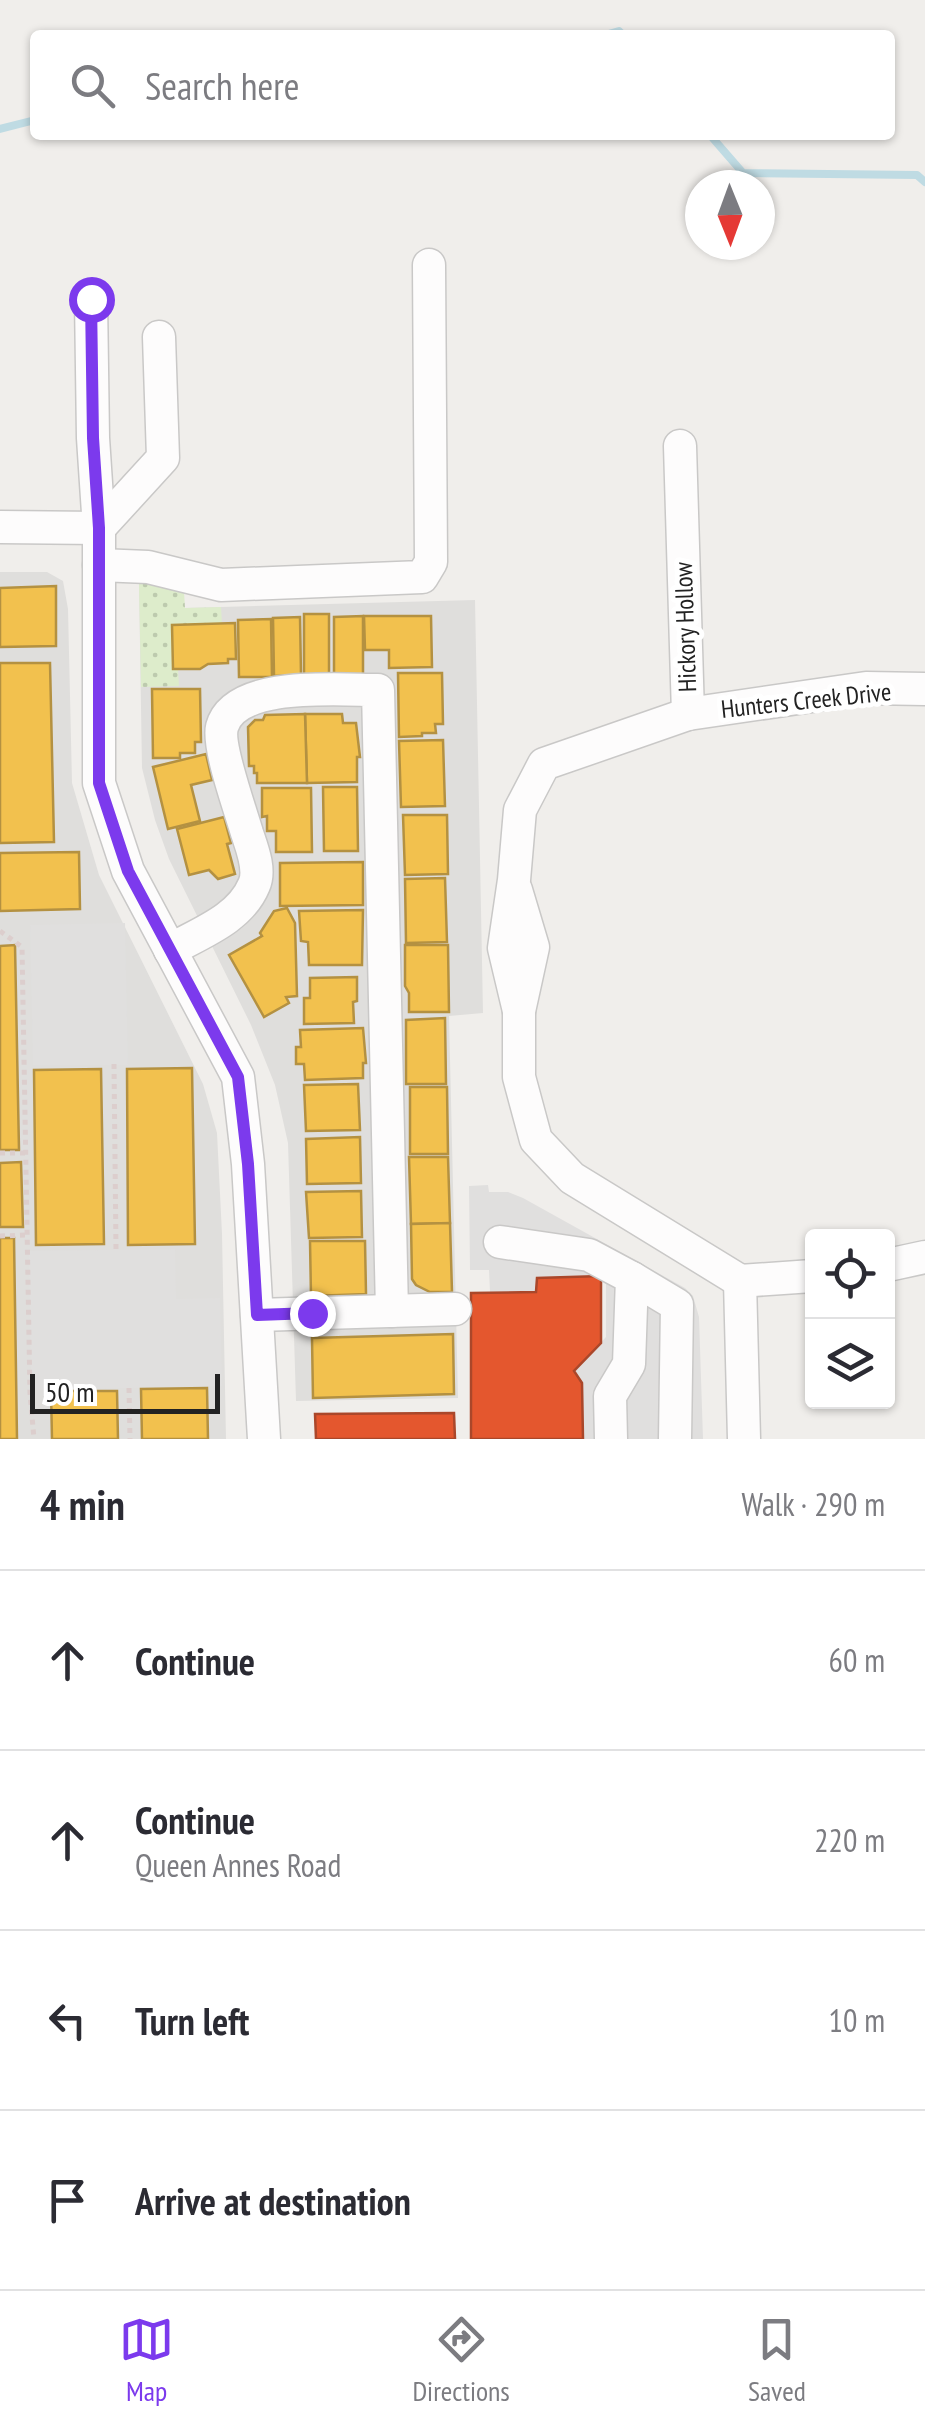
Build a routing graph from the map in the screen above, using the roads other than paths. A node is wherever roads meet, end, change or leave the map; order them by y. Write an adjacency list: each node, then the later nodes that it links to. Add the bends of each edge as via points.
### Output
1 (428, 265): 7 (street, via 431,562 422,577 221,586 148,566)
2 (91, 299): 6 (street)
3 (159, 337): 6 (street, via 164,458)
4 (680, 446): 9 (street, Hickory Hollow)
5 (0, 527): 6 (street)
6 (99, 528): 7 (street)
7 (99, 564): 10 (street, via 99,783 128,871)
8 (925, 689): 9 (street, Hunters Creek Drive, via 866,688)
9 (688, 714): 16 (street, Hickory Hollow, via 544,764 520,810 504,948 519,1011 519,1077 536,1140 572,1178)
10 (170, 950): 18 (street, via 238,910 256,883 224,753 222,728 238,704 272,692 378,690); 19 (street, via 238,1077)
11 (500, 1242): 15 (street, via 589,1255)
12 (925, 1257): 13 (street)
13 (895, 1263)
14 (805, 1276): 16 (street)
15 (632, 1278): 21 (street, via 629,1364 610,1396); 22 (street, via 677,1304)
16 (740, 1281): 23 (street)
17 (455, 1309): 18 (street)
18 (392, 1311): 19 (street)
19 (257, 1315): 20 (street)
20 (264, 1439)
21 (611, 1439)
22 (675, 1439)
23 (744, 1439)

